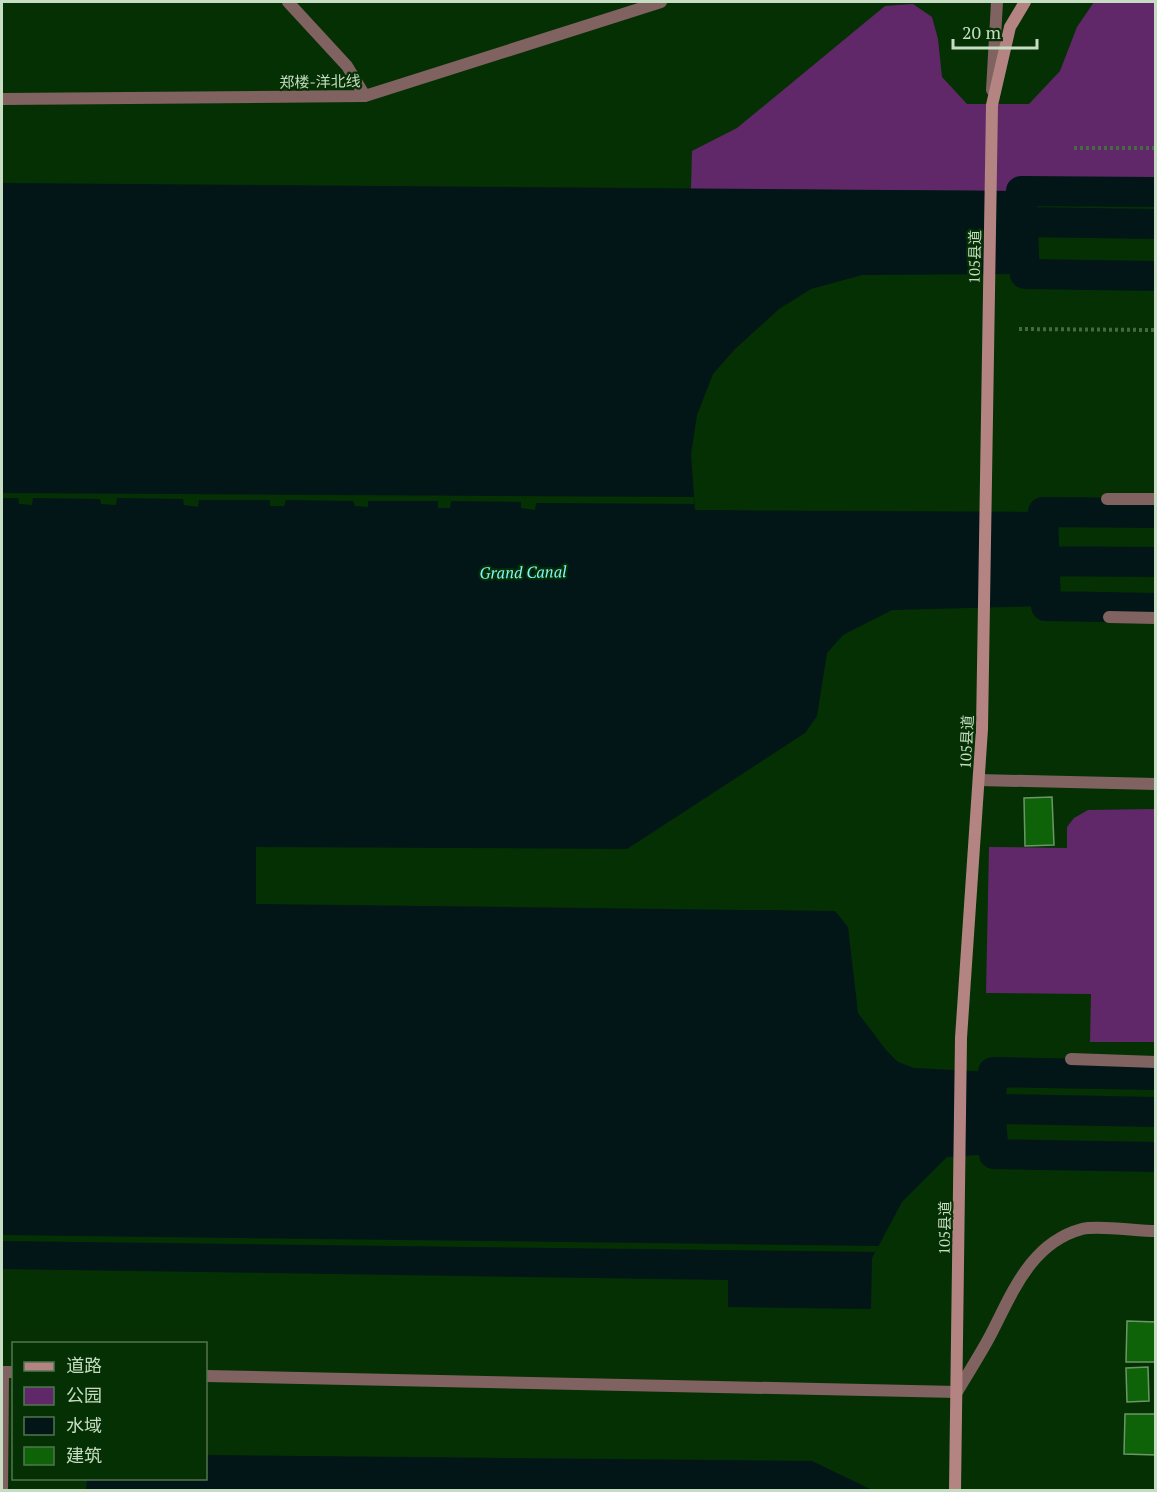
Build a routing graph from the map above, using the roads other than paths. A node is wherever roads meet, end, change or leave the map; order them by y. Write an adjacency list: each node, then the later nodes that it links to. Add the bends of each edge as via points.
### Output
1 (288, 2): 5 (street, via 347,66)
2 (661, 2): 5 (street, 郑楼-洋北线)
3 (997, 2): 7 (street)
4 (1025, 2): 7 (main road, 105县道, via 1010,27)
5 (365, 96): 6 (street, 郑楼-洋北线)
6 (2, 99)
7 (992, 105): 12 (main road, 105县道)
8 (1107, 499): 9 (street)
9 (1155, 499)
10 (1108, 617): 11 (street)
11 (1155, 618)
12 (979, 780): 13 (street); 19 (main road, 105县道, via 961,1038)
13 (1155, 784)
14 (1071, 1059): 15 (street)
15 (1155, 1062)
16 (1155, 1231): 19 (street, via 1085,1228 1046,1247 1012,1289)
17 (12, 1372): 20 (street, via 3,1372)
18 (207, 1376): 19 (street)
19 (957, 1392): 21 (main road, 105县道)
20 (2, 1491)
21 (955, 1491)

